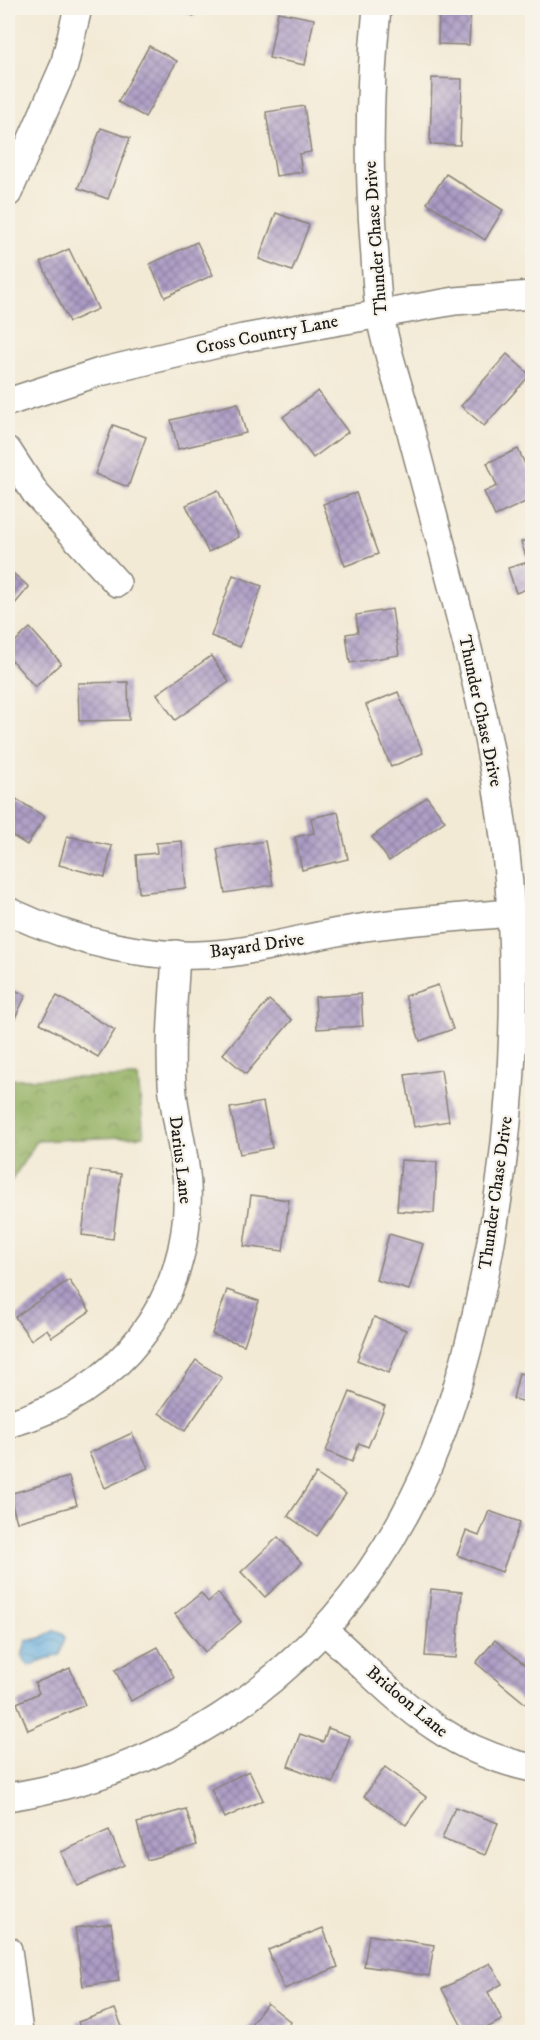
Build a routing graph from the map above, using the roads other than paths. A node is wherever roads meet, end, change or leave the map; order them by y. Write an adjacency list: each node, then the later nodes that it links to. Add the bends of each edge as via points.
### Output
1 (78, 8): 3 (street, via 64,66)
2 (377, 8): 5 (street, Thunder Chase Drive, via 369,137)
3 (8, 193)
4 (532, 295): 5 (street, Cross Country Lane, via 455,301)
5 (380, 314): 6 (street, Cross Country Lane, via 171,354); 10 (street, Thunder Chase Drive, via 480,700 496,779)
6 (8, 402)
7 (8, 451): 8 (street, via 36,494)
8 (117, 583)
9 (8, 911): 11 (street, Bayard Drive, via 76,937)
10 (511, 913): 11 (street, Bayard Drive, via 366,927 225,953); 13 (street, Thunder Chase Drive, via 511,1080 486,1271 460,1371 433,1456 415,1497 385,1552)
11 (176, 954): 12 (street, Darius Lane, via 171,1078 187,1185 187,1216 170,1286 157,1314 113,1369 64,1404)
12 (8, 1424)
13 (325, 1630): 14 (street, Bridoon Lane, via 436,1730 478,1752); 15 (street, Thunder Chase Drive, via 280,1674 192,1736 95,1777)
14 (532, 1768)
15 (8, 1797)
16 (8, 1950): 17 (street)
17 (19, 2032)

